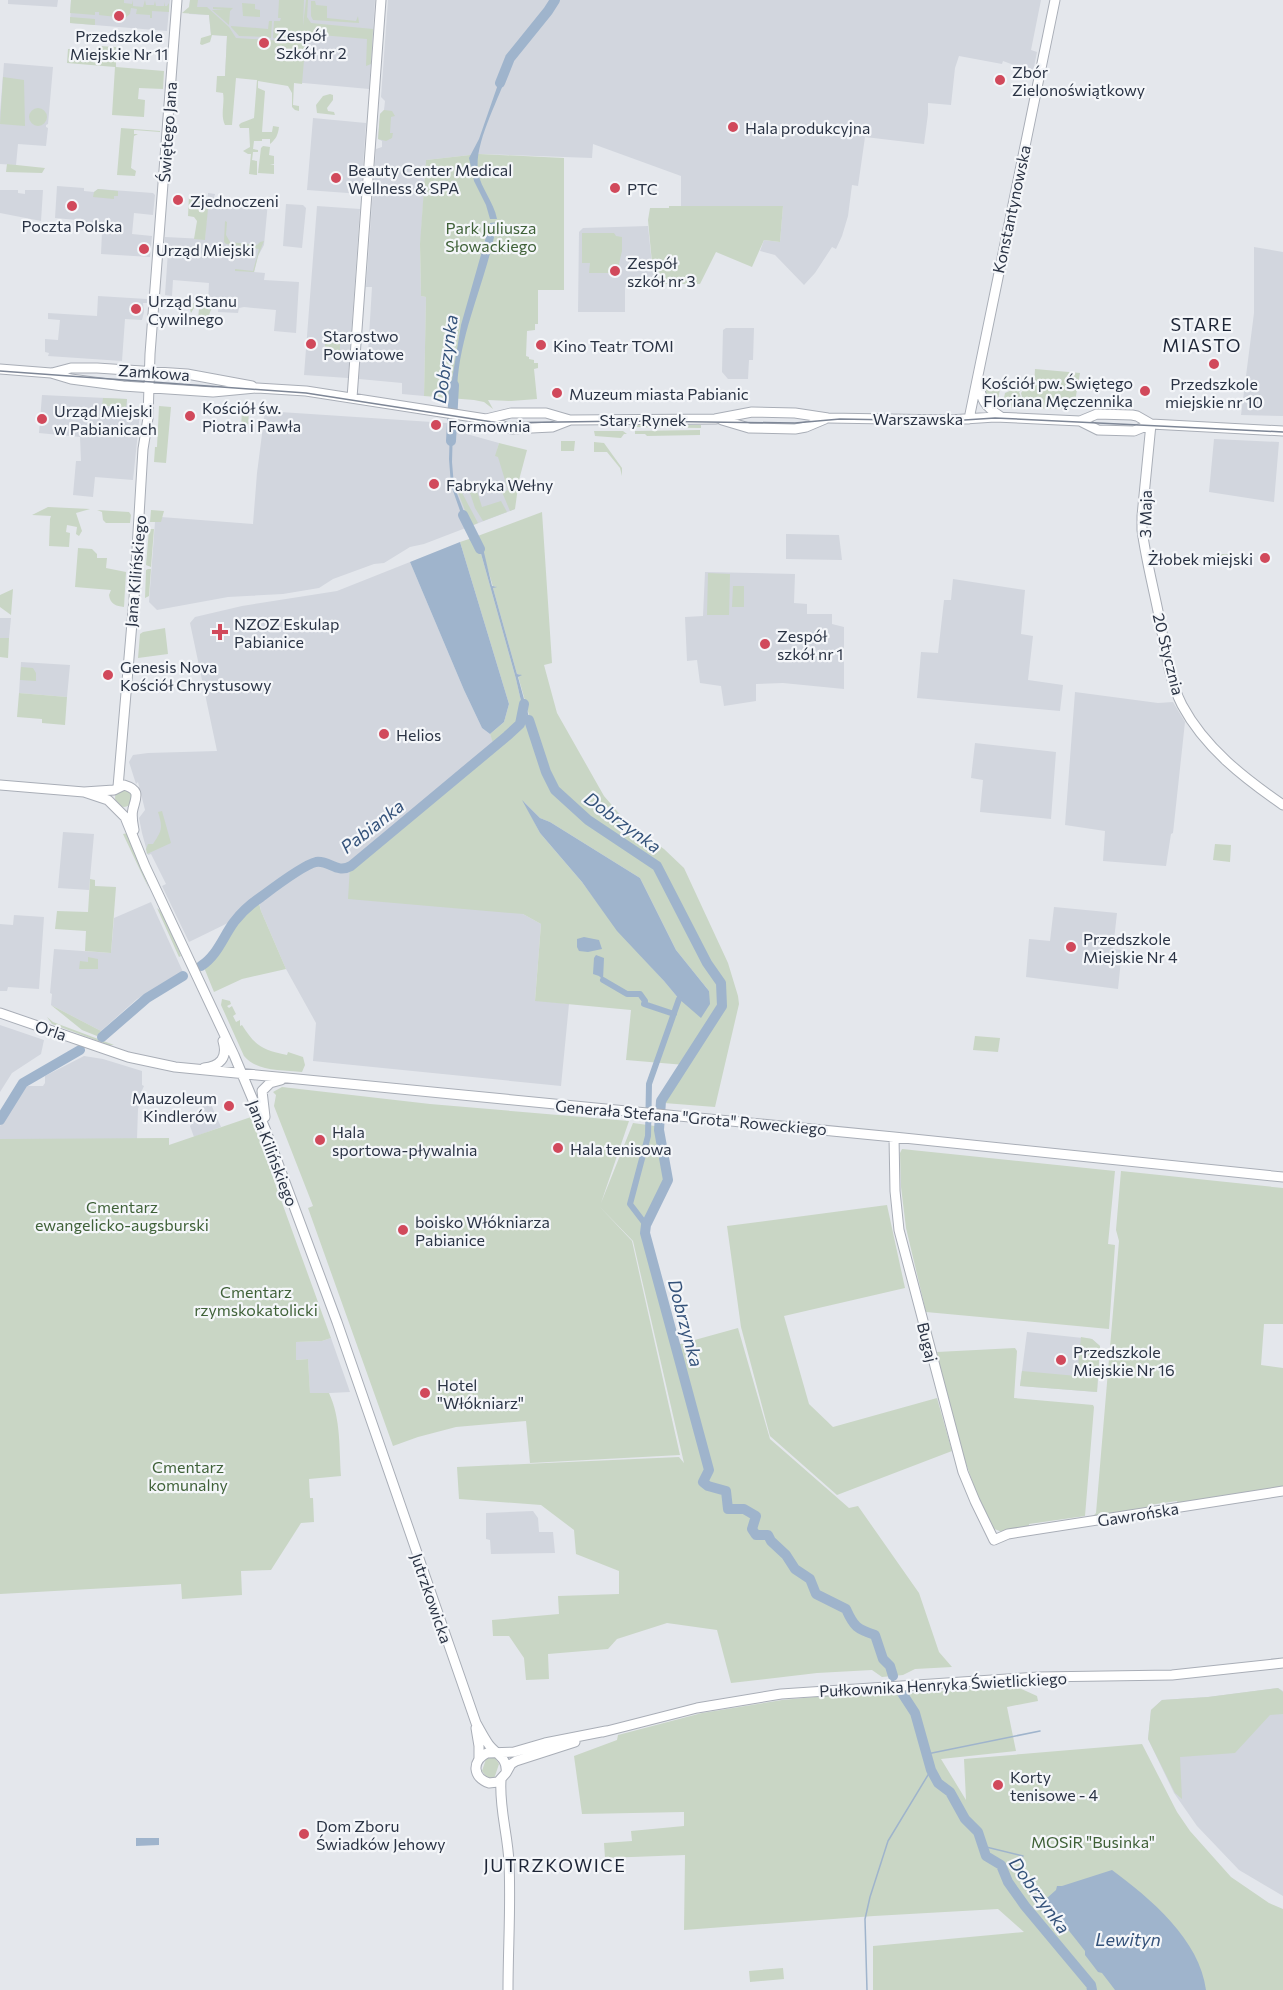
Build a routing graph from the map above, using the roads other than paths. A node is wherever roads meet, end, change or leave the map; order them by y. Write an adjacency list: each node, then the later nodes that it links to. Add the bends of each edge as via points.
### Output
1 (177, 0): 5 (street, Świętego Jana)
2 (381, 0): 10 (street)
3 (1055, 0): 7 (street, Konstantynowska)
4 (0, 369): 6 (street, Zamkowa)
5 (148, 371): 6 (street, Zamkowa, via 83,367); 8 (street, Świętego Jana); 9 (street, Zamkowa, via 201,376)
6 (51, 373): 8 (street, Zamkowa, via 102,384)
7 (976, 376): 12 (street, via 982,400); 16 (street, Konstantynowska)
8 (150, 388): 9 (street, Zamkowa, via 223,392); 23 (street, Jana Kilińskiego)
9 (257, 388): 10 (street, Zamkowa)
10 (352, 398): 11 (street, Zamkowa)
11 (458, 415): 14 (street, Stary Rynek)
12 (1001, 417): 16 (street, Warszawska); 18 (street, Warszawska)
13 (828, 418): 15 (street, Warszawska, via 752,412); 15 (street, Warszawska, via 795,429 746,427); 16 (street, Warszawska)
14 (486, 419): 17 (street, Stary Rynek, via 511,413 546,413); 17 (street, Stary Rynek, via 512,429 546,428)
15 (715, 419): 17 (street, Stary Rynek)
16 (969, 419)
17 (570, 420)
18 (1080, 421): 19 (street, Warszawska, via 1097,414 1135,416); 19 (street, Warszawska, via 1096,429 1137,431)
19 (1151, 424): 20 (street, Warszawska); 21 (street, 3 Maja, via 1142,530)
20 (1283, 430)
21 (1156, 602): 25 (street, 20 Stycznia, via 1176,689 1188,716 1221,756)
22 (0, 785): 24 (street)
23 (120, 788): 24 (street); 26 (street, via 111,797); 27 (street, via 136,793)
24 (84, 792): 26 (street, via 105,798)
25 (1283, 805)
26 (116, 807): 27 (street, via 127,811); 28 (street, Jana Kilińskiego)
27 (133, 807): 28 (street, Jana Kilińskiego)
28 (136, 842): 29 (street, Jana Kilińskiego)
29 (211, 1008): 32 (street, via 225,1055 216,1065); 33 (street, Jana Kilińskiego)
30 (0, 1013): 31 (street, Orla)
31 (101, 1048): 32 (street, Generała Stefana "Grota" Roweckiego)
32 (188, 1069): 33 (street, Generała Stefana "Grota" Roweckiego)
33 (242, 1075): 34 (street, Generała Stefana "Grota" Roweckiego); 35 (street, Jana Kilińskiego)
34 (292, 1079): 35 (street, via 273,1081 262,1091); 36 (street, Generała Stefana "Grota" Roweckiego)
35 (267, 1131): 38 (street, Jana Kilińskiego)
36 (894, 1137): 37 (street, Generała Stefana "Grota" Roweckiego); 40 (street, Bugaj, via 895,1191 902,1240 963,1472)
37 (1283, 1177)
38 (388, 1473): 42 (street, Jutrzkowicka)
39 (1283, 1491): 40 (street, Gawrońska, via 1008,1534)
40 (994, 1540)
41 (1283, 1663): 43 (street, Pułkownika Henryka Świetlickiego, via 1172,1675 1038,1677 781,1694 697,1708)
42 (476, 1723): 44 (street, Jutrzkowicka); 45 (street, Jutrzkowicka)
43 (606, 1731): 44 (street, Pułkownika Henryka Świetlickiego); 46 (street, Pułkownika Henryka Świetlickiego, via 516,1761)
44 (497, 1754): 45 (street, via 487,1753); 46 (street, via 506,1764)
45 (479, 1758): 47 (street, via 476,1773)
46 (504, 1776): 47 (street); 48 (street)
47 (489, 1783): 48 (street)
48 (502, 1811): 49 (street, via 509,1867)
49 (508, 1990)

